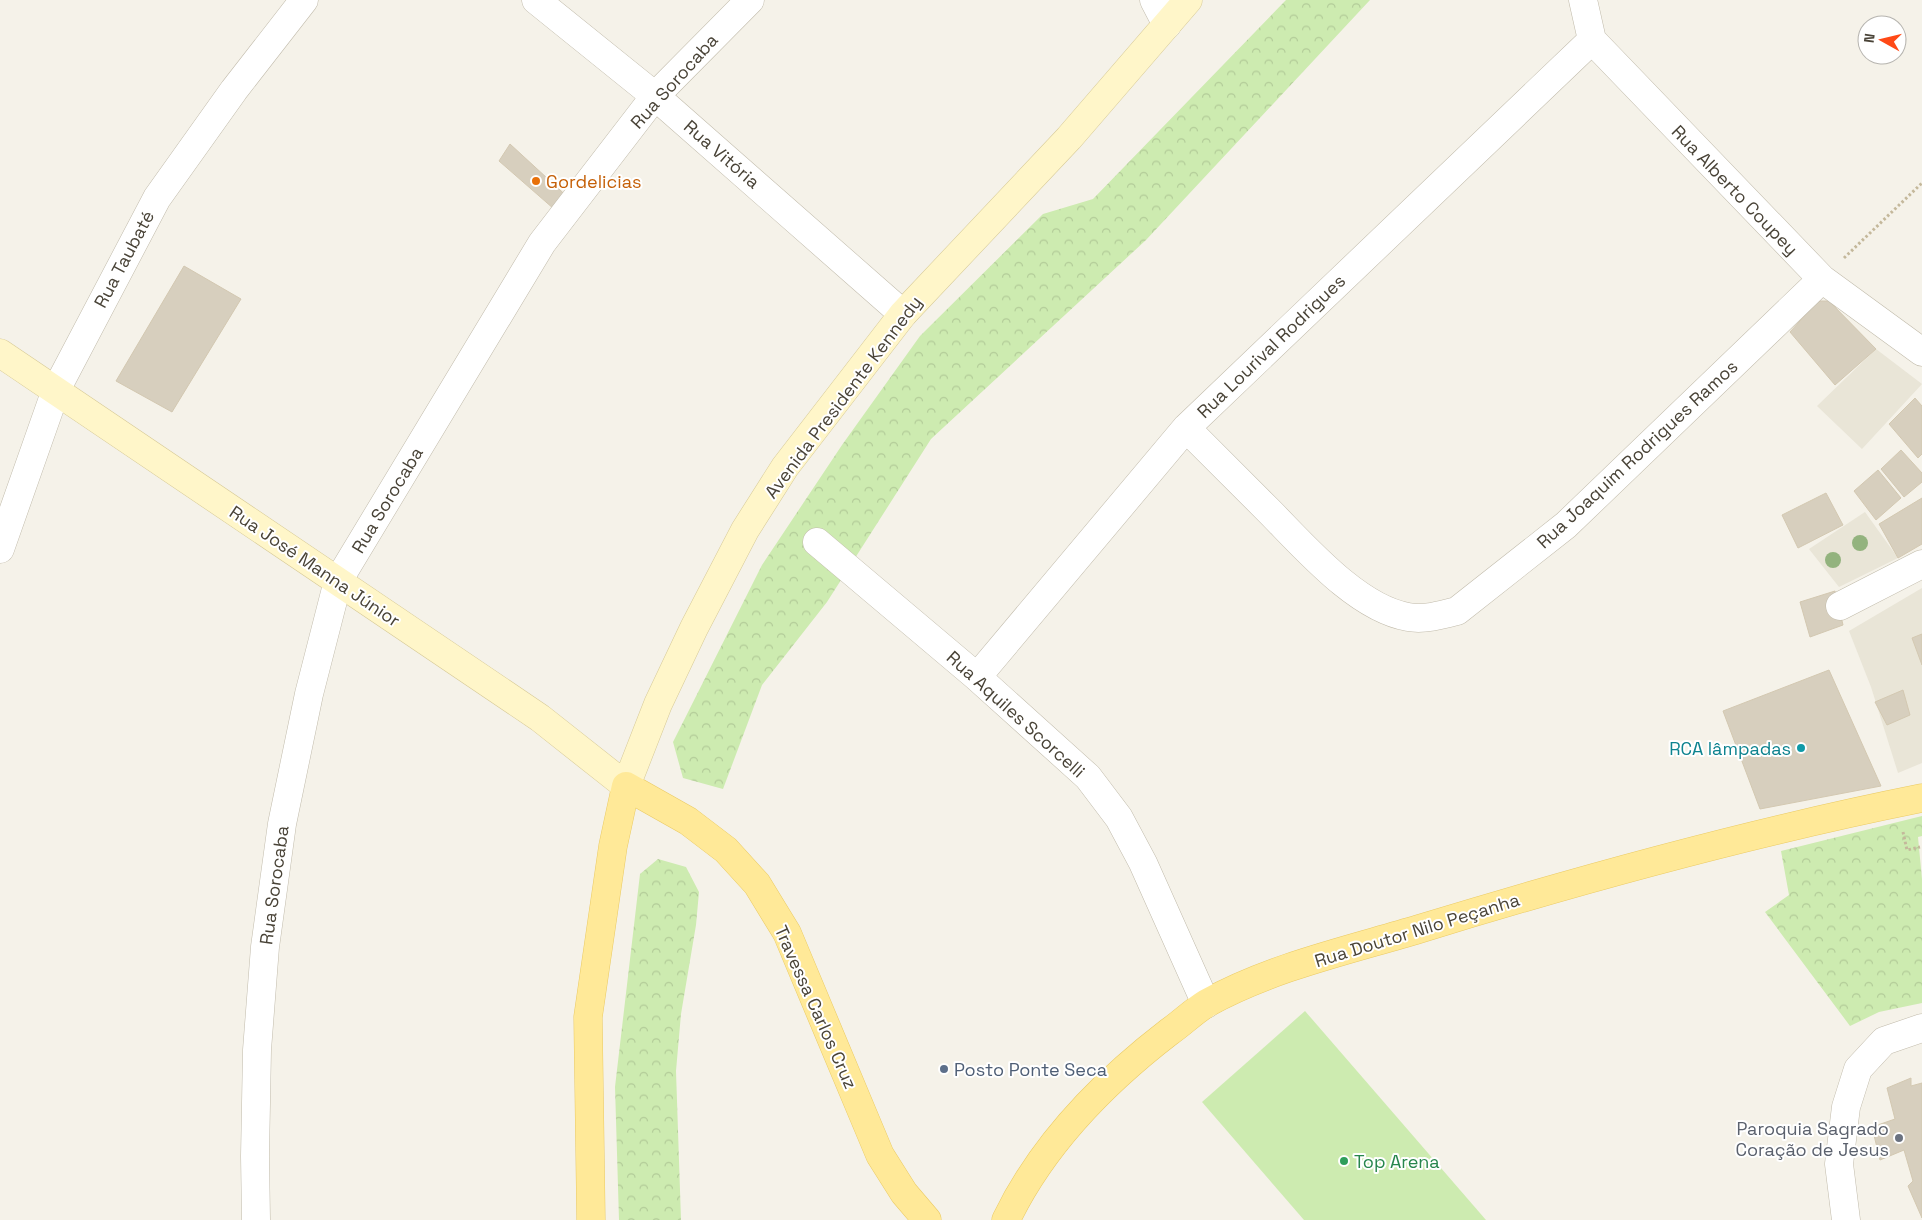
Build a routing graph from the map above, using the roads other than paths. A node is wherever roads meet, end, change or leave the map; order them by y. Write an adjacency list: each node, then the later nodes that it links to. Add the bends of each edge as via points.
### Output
1 (304, 0): 14 (street, Rua Taubaté, via 234,90 157,198)
2 (536, 0): 9 (street, Rua Vitória)
3 (750, 0): 9 (street, Rua Sorocaba)
4 (1154, 0): 7 (street)
5 (1188, 0): 7 (street, Avenida Presidente Kennedy)
6 (1582, 0): 8 (street, Rua Alberto Coupey)
7 (1167, 25): 11 (street, Avenida Presidente Kennedy, via 1069,138)
8 (1592, 40): 10 (street, Rua Alberto Coupey); 15 (street, Rua Lourival Rodrigues)
9 (655, 96): 11 (street, Rua Vitória); 19 (street, Rua Sorocaba, via 542,243)
10 (1822, 280): 12 (street, Rua Alberto Coupey); 15 (street, Rua Joaquim Rodrigues Ramos, via 1566,525 1457,611 1436,616 1408,617 1380,607 1356,593)
11 (903, 314): 22 (street, Avenida Presidente Kennedy, via 785,467 745,530 658,704)
12 (1922, 352)
13 (0, 353): 14 (street, Rua José Manna Júnior)
14 (56, 390): 17 (street, Rua Taubaté); 19 (street, Rua José Manna Júnior)
15 (1186, 428): 21 (street, Rua Lourival Rodrigues)
16 (817, 542): 21 (street, Rua Aquiles Scorcelli)
17 (0, 550)
18 (1922, 564): 20 (street)
19 (338, 582): 22 (street, Rua José Manna Júnior, via 540,718); 26 (street, Rua Sorocaba, via 309,694 284,815 265,947 257,1050)
20 (1840, 606)
21 (977, 677): 24 (street, Rua Aquiles Scorcelli, via 1088,777 1119,818 1143,863)
22 (626, 786): 27 (main road, Avenida Presidente Kennedy, via 613,846 588,1017); 28 (main road, Travessa Carlos Cruz, via 688,822 726,850 757,884 787,933 880,1155 904,1193)
23 (1922, 798): 24 (main road, Rua Doutor Nilo Peçanha, via 1768,832 1515,900 1271,974)
24 (1206, 1004): 29 (main road, Rua Doutor Nilo Peçanha, via 1133,1060 1064,1130 1015,1200)
25 (1922, 1028): 30 (street, via 1884,1041 1858,1069 1846,1107 1839,1164)
26 (256, 1220)
27 (591, 1220)
28 (927, 1220)
29 (1006, 1220)
30 (1846, 1220)

